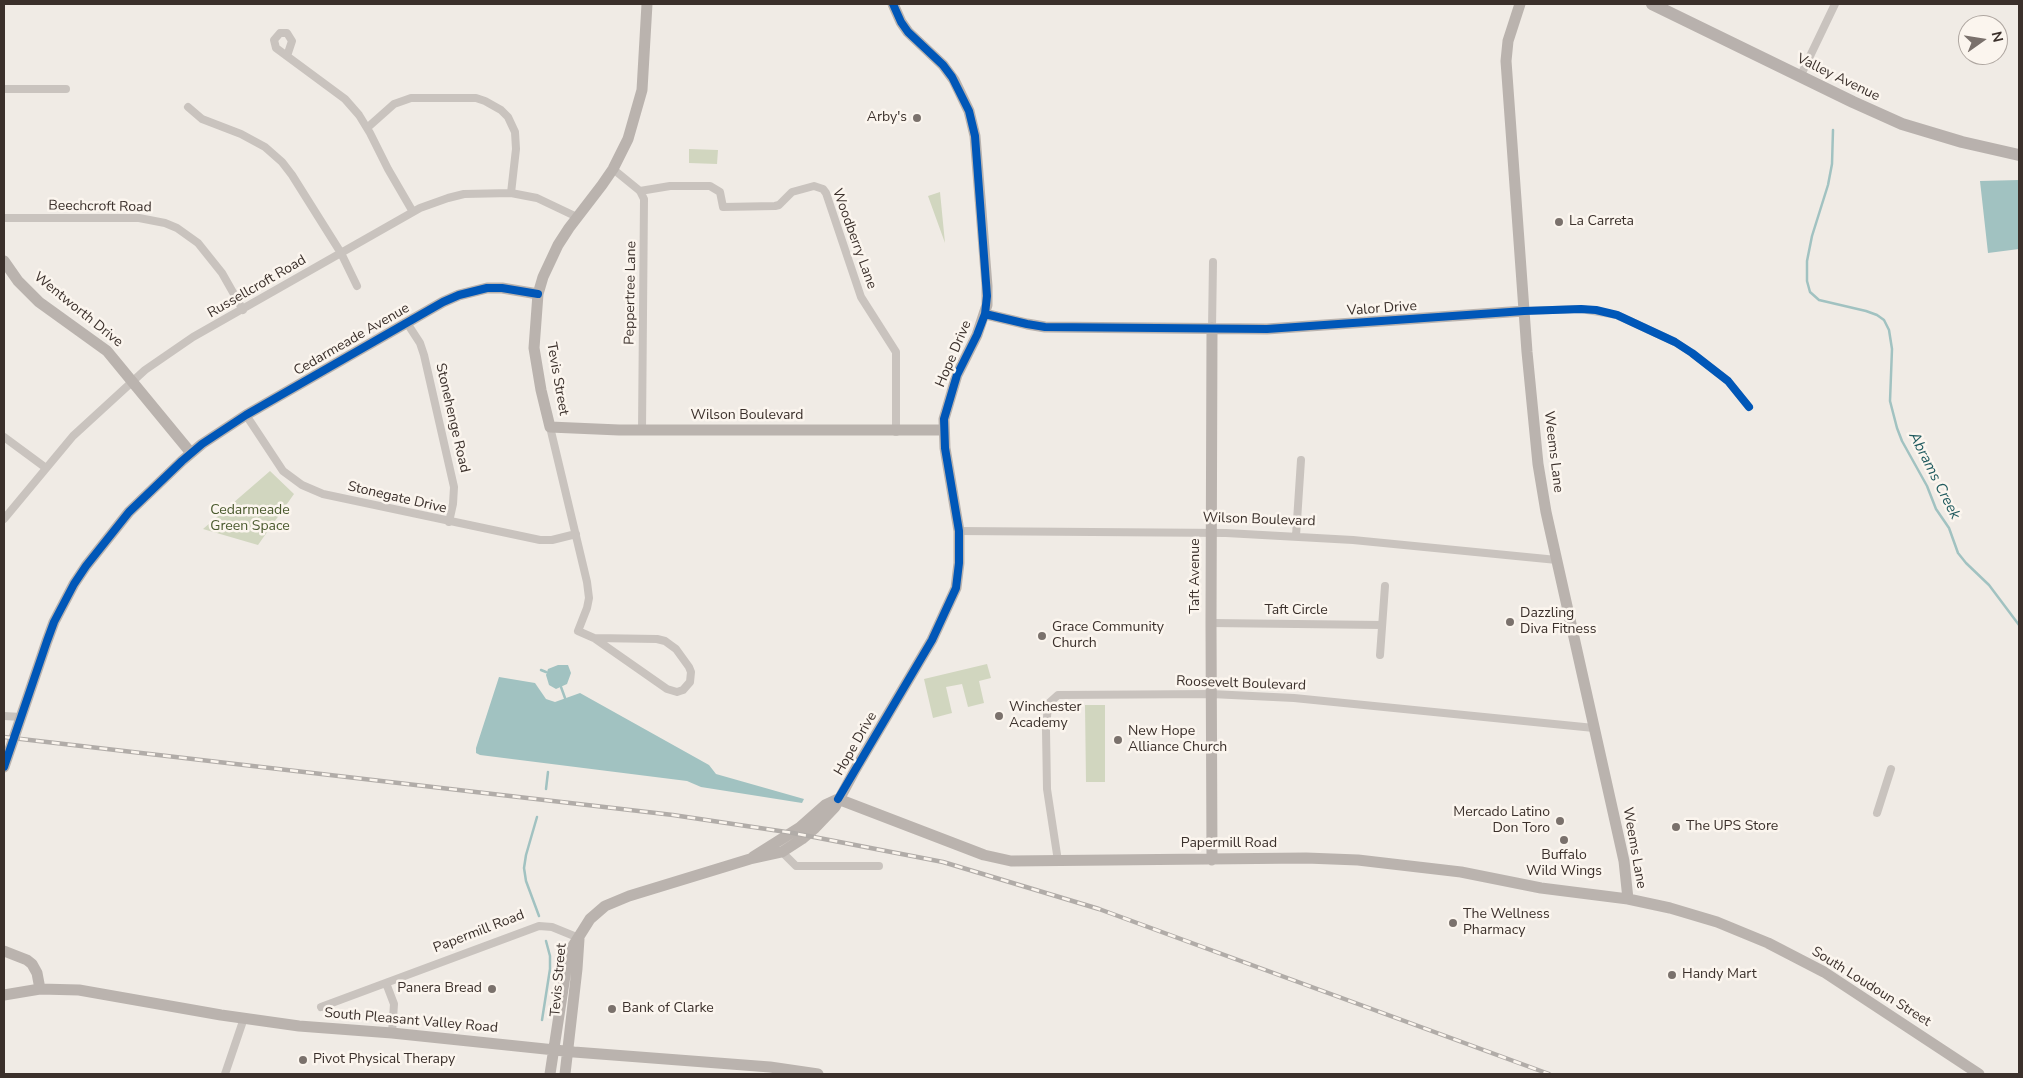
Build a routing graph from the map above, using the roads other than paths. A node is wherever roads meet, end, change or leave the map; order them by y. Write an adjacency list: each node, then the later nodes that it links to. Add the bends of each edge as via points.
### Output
1 (647, 4): 13 (street, Tevis Street, via 644,72 638,108 628,139)
2 (893, 4): 26 (street, Hope Drive, via 908,32 952,77 973,123 987,286)
3 (1520, 4): 25 (street, Weems Lane, via 1508,41 1506,61)
4 (1652, 4): 7 (main road, Valley Avenue)
5 (1835, 4): 7 (street)
6 (287, 56): 11 (street, via 345,99)
7 (1800, 77): 12 (main road, Valley Avenue, via 1902,124 1956,141)
8 (4, 89): 9 (street)
9 (66, 89)
10 (188, 107): 19 (street, via 202,119 241,134 270,151 292,175)
11 (367, 128): 15 (street, via 394,104 411,98 476,98 485,101 502,110 515,132); 16 (street)
12 (2019, 155)
13 (613, 169): 14 (street); 17 (street, Tevis Street)
14 (640, 191): 33 (street, Peppertree Lane, via 644,199); 35 (street, Woodberry Lane, via 670,186 710,186 720,192 723,207 775,206 792,192 814,186 823,189 861,297 896,352)
15 (511, 193): 16 (street, Russellcroft Road, via 464,194); 17 (street, Russellcroft Road, via 537,198)
16 (413, 212): 19 (street, Russellcroft Road)
17 (577, 217): 23 (street, Tevis Street, via 550,261)
18 (4, 218): 24 (street, Beechcroft Road, via 139,218 165,223 198,243 222,273)
19 (341, 253): 22 (street); 24 (street, Russellcroft Road)
20 (4, 261): 29 (street, Wentworth Drive, via 39,302 96,341)
21 (1213, 262): 28 (street, Taft Avenue)
22 (357, 286)
23 (538, 294): 27 (street, Cedarmeade Avenue, via 502,288 473,291 443,302); 32 (street, Tevis Street, via 534,348)
24 (243, 310): 29 (street, Russellcroft Road, via 193,337)
25 (1524, 311): 28 (street, Valor Drive, via 1290,329); 30 (street, Valor Drive, via 1581,309 1617,315 1692,353 1728,381); 46 (street, Weems Lane, via 1541,488)
26 (985, 314): 28 (street, Valor Drive, via 1045,327); 34 (street, Hope Drive, via 957,375)
27 (407, 323): 31 (street, Cedarmeade Avenue); 41 (street, Stonehenge Road, via 418,338 424,355 454,487)
28 (1212, 328): 43 (street, Taft Avenue)
29 (133, 380): 37 (street, Wentworth Drive); 39 (street, Russellcroft Road, via 73,436)
30 (1749, 407)
31 (246, 415): 37 (street, Cedarmeade Avenue); 41 (street, Stonegate Drive, via 275,461 302,485 323,494)
32 (550, 427): 33 (street, Wilson Boulevard); 44 (street, Tevis Street)
33 (642, 430): 35 (street, Wilson Boulevard)
34 (943, 430): 35 (street, Wilson Boulevard); 42 (street, Hope Drive)
35 (896, 432)
36 (4, 437): 39 (street)
37 (191, 453): 54 (street, Cedarmeade Avenue, via 138,502 86,566 54,622)
38 (1301, 460): 45 (street)
39 (46, 468): 40 (street, Russellcroft Road)
40 (4, 519)
41 (448, 522): 44 (street, Stonegate Drive, via 540,540)
42 (959, 531): 43 (street, Wilson Boulevard); 58 (street, Hope Drive, via 956,588 948,608)
43 (1211, 532): 45 (street, Wilson Boulevard); 48 (street, Taft Avenue)
44 (576, 534): 50 (street, Tevis Street, via 589,598 578,631)
45 (1296, 536): 46 (street, Wilson Boulevard)
46 (1557, 560): 55 (street, Weems Lane)
47 (1385, 586): 49 (street)
48 (1211, 623): 49 (street, Taft Circle); 52 (street, Taft Avenue)
49 (1382, 625): 51 (street)
50 (594, 638): 50 (street, via 667,690 683,690 690,682 690,667 665,641)
51 (1380, 655)
52 (1211, 694): 55 (street, Roosevelt Boulevard, via 1315,699); 62 (street, Taft Avenue); 63 (street, Roosevelt Boulevard, via 1063,694 1049,702 1046,783)
53 (4, 716): 54 (street)
54 (21, 717): 56 (street, Cedarmeade Avenue)
55 (1594, 728): 65 (street, Weems Lane, via 1624,861)
56 (4, 767)
57 (1891, 769): 59 (street)
58 (838, 800): 60 (street, via 828,817 802,840); 61 (street, via 825,805 799,828); 63 (street, Papermill Road, via 997,859)
59 (1878, 813)
60 (782, 852): 61 (street); 64 (street, via 796,866)
61 (750, 859): 66 (street, via 620,899 605,906 590,920)
62 (1212, 860): 63 (street, Papermill Road); 65 (street, Papermill Road, via 1306,858 1372,861 1470,873 1541,888)
63 (1058, 861)
64 (879, 866)
65 (1628, 899): 80 (street, South Loudoun Street, via 1717,922 1768,943 1824,972)
66 (579, 938): 68 (street, Papermill Road, via 552,927 539,926); 74 (street, Tevis Street, via 566,963); 75 (street, Tevis Street)
67 (4, 951): 69 (street, via 32,964)
68 (386, 983): 71 (street, Papermill Road); 73 (street, via 394,1004)
69 (40, 990): 70 (street, South Pleasant Valley Road); 72 (street, South Pleasant Valley Road, via 94,991)
70 (4, 995)
71 (321, 1007)
72 (244, 1018): 73 (street, South Pleasant Valley Road); 76 (street)
73 (392, 1033): 74 (street, South Pleasant Valley Road)
74 (554, 1050): 75 (street, South Pleasant Valley Road); 77 (street, Tevis Street)
75 (567, 1052): 78 (street, Tevis Street); 79 (street, South Pleasant Valley Road, via 770,1067)
76 (224, 1074)
77 (550, 1074)
78 (565, 1074)
79 (818, 1074)
80 (1979, 1074)

